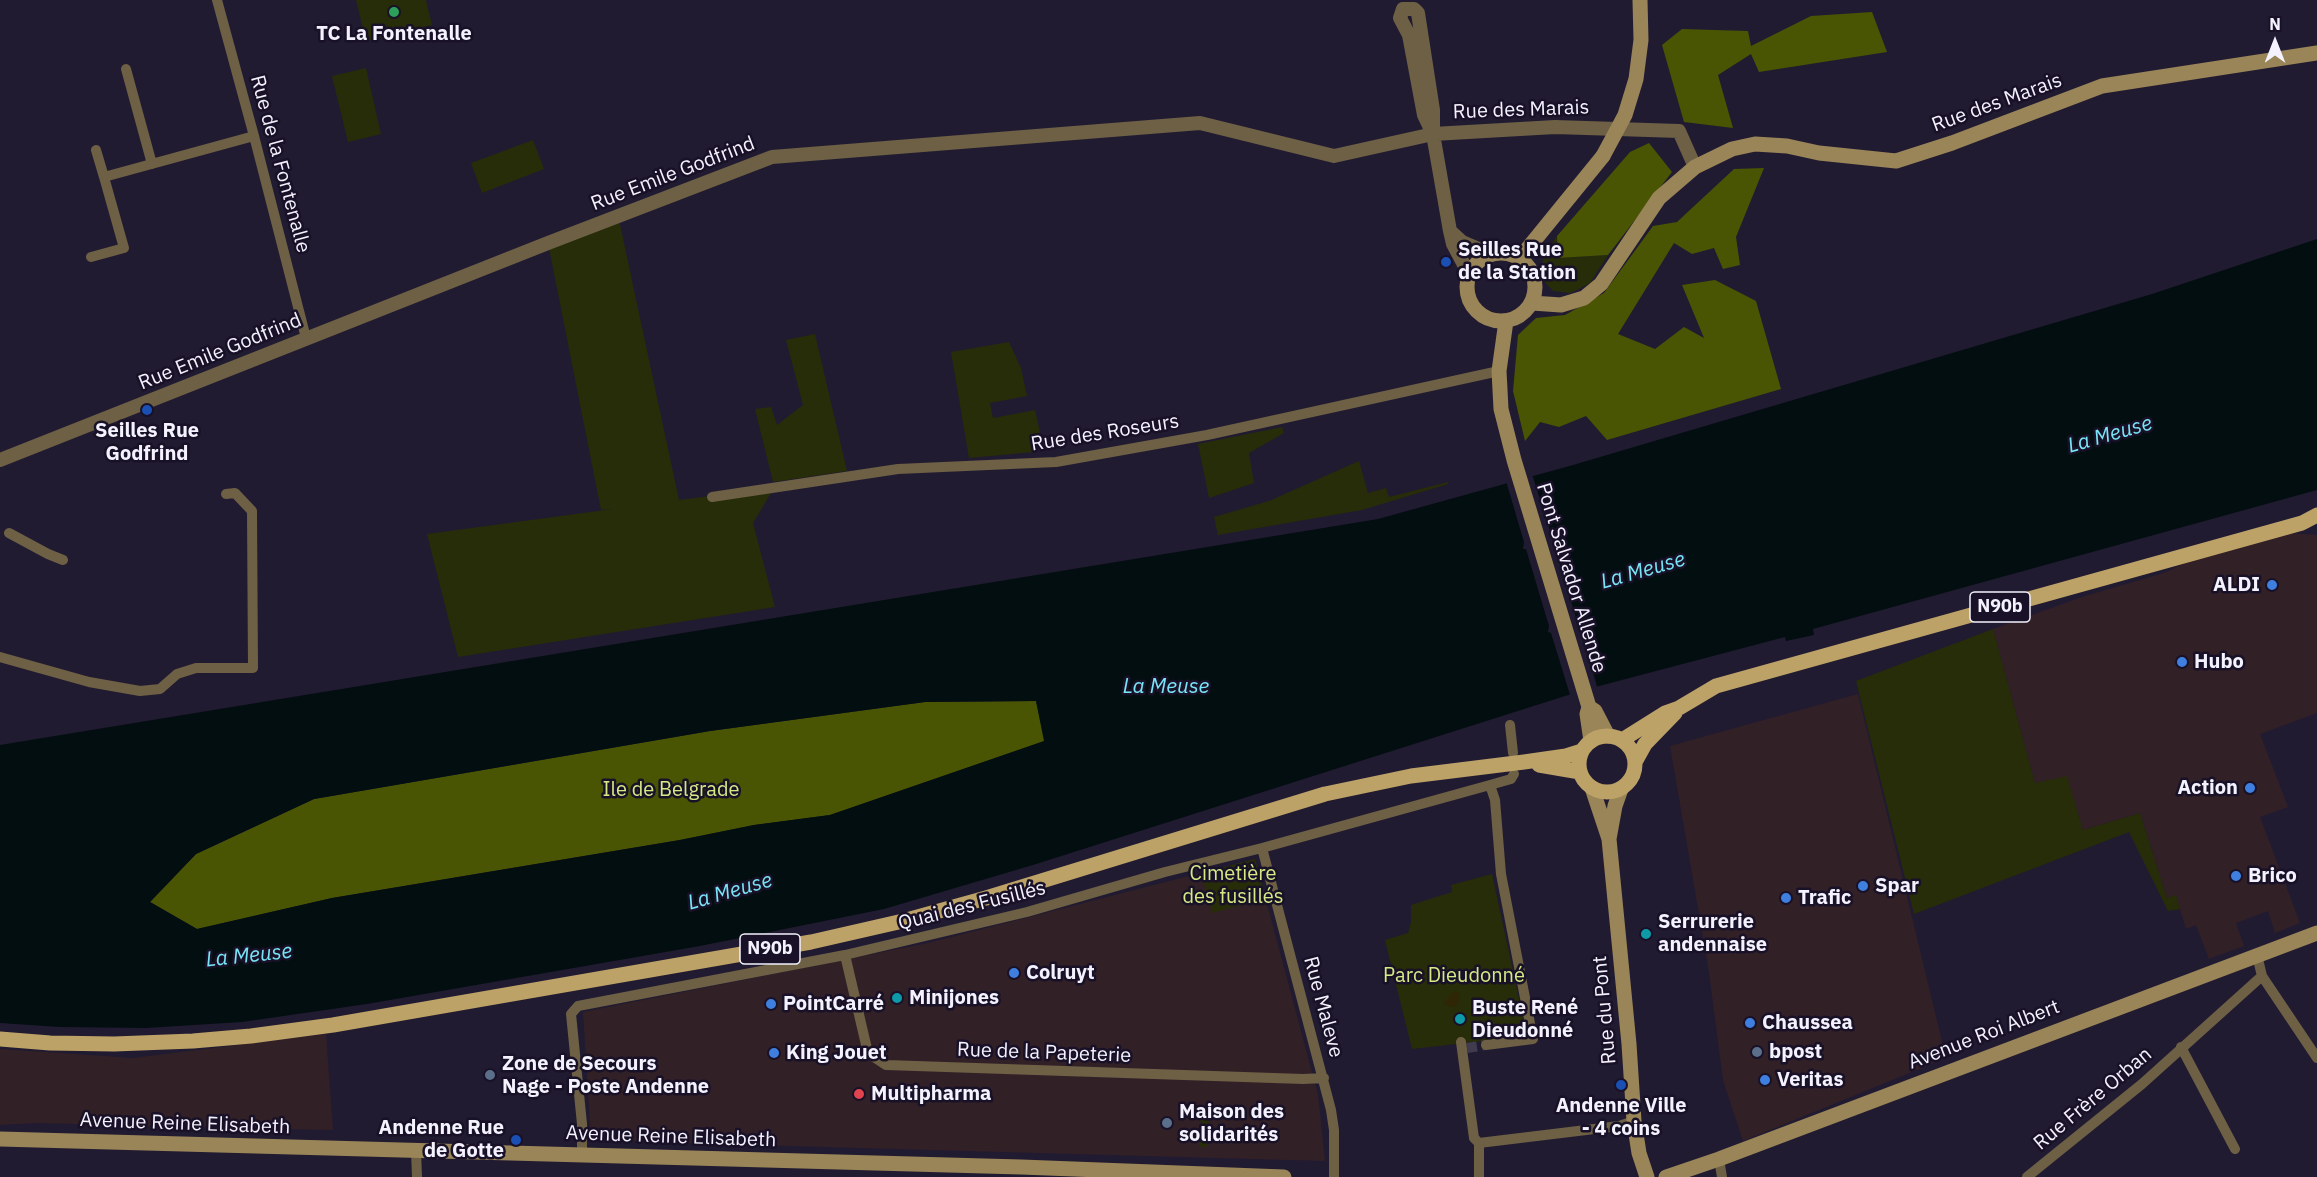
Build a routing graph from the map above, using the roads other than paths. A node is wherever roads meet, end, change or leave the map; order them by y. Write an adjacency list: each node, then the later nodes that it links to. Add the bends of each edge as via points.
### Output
1 (217, 0): 6 (street, Rue de la Fontenalle)
2 (1641, 0): 14 (main road, bridge, via 1636,78 1625,115 1603,156)
3 (2317, 53): 9 (main road, Rue des Marais, via 2102,86 1896,161 1755,144 1732,149)
4 (126, 69): 8 (street)
5 (1433, 134): 5 (street, via 1418,13 1403,9 1400,18 1409,35 1424,115); 9 (street, Rue des Marais, via 1555,127 1679,131); 11 (street); 18 (street, Rue Emile Godfrind, via 1334,156 1200,123 771,157)
6 (254, 136): 8 (street); 18 (street, Rue de la Fontenalle)
7 (96, 150): 10 (street)
8 (152, 164): 10 (street)
9 (1695, 167): 16 (main road, Rue des Marais, via 1659,198 1601,285 1584,298 1561,305)
10 (104, 177): 13 (street, via 124,248)
11 (1450, 231): 12 (street, via 1462,242); 15 (street)
12 (1490, 254): 14 (main road, via 1506,252); 15 (main road, via 1477,262)
13 (91, 257)
14 (1520, 258): 16 (main road, via 1532,270 1536,287)
15 (1469, 274): 17 (main road, via 1466,290 1470,303 1479,314)
16 (1532, 303): 17 (main road, via 1521,315)
17 (1506, 321): 19 (main road, Pont Salvador Allende)
18 (306, 338): 20 (street, Rue Emile Godfrind)
19 (1499, 370): 22 (street, Rue des Roseurs, via 1206,435 1056,462 898,469); 28 (main road, Pont Salvador Allende, via 1501,409 1514,460)
20 (0, 460)
21 (226, 494): 27 (street, via 235,493 252,511 253,668 196,668 177,674 160,689 140,691 89,682)
22 (712, 497)
23 (2317, 515): 24 (main road, N90b)
24 (2310, 523): 29 (main road, N90b, via 1732,682)
25 (9, 533): 26 (street)
26 (63, 560)
27 (0, 657)
28 (1588, 707): 31 (main road); 32 (main road)
29 (1679, 708): 31 (main road, N90b); 33 (main road, N90b, via 1645,744)
30 (1510, 725): 34 (street)
31 (1615, 738): 32 (main road); 33 (main road, via 1629,746)
32 (1586, 746): 34 (main road, N90b, via 1566,756); 35 (main road, via 1579,762)
33 (1635, 762): 38 (main road, via 1629,782)
34 (1517, 763): 35 (main road, N90b); 36 (street, Quai des Fusillés, via 1511,779); 45 (main road, N90b, via 1411,776 1324,794 986,898 811,942 251,1036 114,1044)
35 (1580, 772): 37 (main road)
36 (1490, 785): 40 (street, Quai des Fusillés); 46 (street, via 1501,874 1533,1039)
37 (1592, 788): 38 (main road, via 1602,792); 39 (main road, Rue du Pont)
38 (1621, 789): 39 (main road, Rue du Pont)
39 (1610, 839): 51 (main road, Rue du Pont)
40 (1262, 848): 42 (street, Quai des Fusillés, via 1027,912); 50 (street, Rue Maleve)
41 (2317, 933): 43 (main road, Avenue Roi Albert)
42 (845, 955): 50 (street, Rue de la Papeterie, via 868,1053 886,1065); 56 (street, Quai des Fusillés, via 578,1006 570,1014)
43 (2257, 955): 44 (street); 57 (main road, Avenue Roi Albert)
44 (2262, 976): 48 (street, Rue Frère Orban); 49 (street)
45 (0, 1040)
46 (1486, 1045)
47 (1463, 1046): 53 (street, via 1474,1138)
48 (2181, 1047): 54 (street, Rue Frère Orban); 66 (street, Rue Frère Orban, via 2142,1084)
49 (2317, 1058)
50 (1324, 1078): 61 (street, Rue Maleve, via 1334,1130)
51 (1634, 1121): 53 (street); 63 (main road, Rue du Pont)
52 (0, 1140): 55 (main road, Avenue Reine Elisabeth)
53 (1479, 1143): 62 (street)
54 (2235, 1149)
55 (416, 1151): 56 (main road, Avenue Reine Elisabeth); 59 (street)
56 (582, 1155): 58 (main road, Avenue Reine Elisabeth)
57 (1719, 1159): 64 (main road, Avenue Roi Albert); 65 (street)
58 (1021, 1172): 60 (main road, Avenue Reine Elisabeth)
59 (417, 1177)
60 (1284, 1177)
61 (1334, 1177)
62 (1479, 1177)
63 (1647, 1177)
64 (1666, 1177)
65 (1722, 1177)
66 (2027, 1177)

